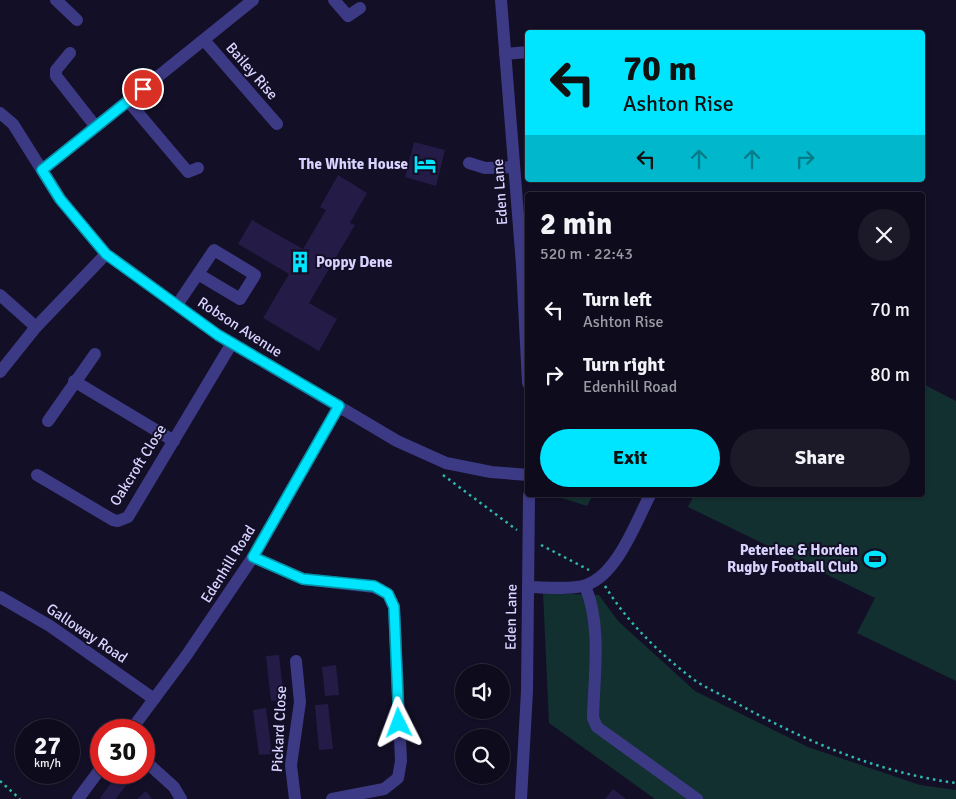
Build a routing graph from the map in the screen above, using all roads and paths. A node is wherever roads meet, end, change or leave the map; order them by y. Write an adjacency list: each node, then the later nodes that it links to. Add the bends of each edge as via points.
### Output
1 (56, 0): 6 (street)
2 (253, 0): 7 (street, Bailey Rise)
3 (334, 0): 5 (street, via 348,16)
4 (501, 0): 10 (street, Eden Lane)
5 (360, 8)
6 (77, 20)
7 (204, 40): 11 (street, Bailey Rise); 13 (street, Bailey Rise)
8 (525, 52): 10 (street)
9 (70, 53): 14 (street, via 56,70 56,76)
10 (505, 54): 16 (street, Eden Lane)
11 (128, 101): 14 (street, Bailey Rise); 17 (street, via 188,172)
12 (0, 113): 18 (street, Robson Avenue, via 13,124)
13 (277, 124)
14 (96, 127): 18 (street, Bailey Rise)
15 (469, 163): 16 (street, via 485,168)
16 (514, 167): 24 (street, Eden Lane)
17 (198, 168)
18 (42, 170): 19 (street, Robson Avenue, via 60,199)
19 (106, 254): 22 (street, Robson Avenue); 23 (street)
20 (198, 274): 22 (street)
21 (0, 295): 23 (street)
22 (177, 305): 25 (street, Robson Avenue)
23 (36, 327): 27 (street)
24 (525, 337)
25 (232, 343): 29 (street, Robson Avenue); 31 (street, Oakcroft Close)
26 (95, 354): 28 (street)
27 (0, 372)
28 (74, 381): 30 (street); 31 (street)
29 (339, 406): 34 (street, Robson Avenue, via 397,441 446,463); 38 (street, Edenhill Road)
30 (48, 421)
31 (174, 441): 33 (street, Oakcroft Close, via 128,517 118,521)
32 (436, 469): 37 (path)
33 (37, 475)
34 (525, 475)
35 (529, 497): 37 (street, Eden Lane)
36 (649, 497): 39 (street, via 622,551)
37 (528, 539): 39 (path); 41 (street, Eden Lane)
38 (253, 557): 44 (street, Edenhill Road); 50 (street, via 303,579 374,586 388,594 391,600 394,607 398,778 384,789)
39 (600, 579): 40 (street); 49 (path, via 638,631 694,680 820,744 889,770)
40 (585, 586): 41 (street); 57 (street, via 593,610 593,718 597,727)
41 (528, 587): 56 (street, Eden Lane)
42 (0, 597): 44 (street, Galloway Road, via 50,626)
43 (296, 661): 54 (street, Pickard Close, via 300,702 291,765)
44 (154, 699): 45 (street, Edenhill Road)
45 (139, 719)
46 (155, 770): 53 (street, via 174,787)
47 (0, 781): 51 (path)
48 (90, 783): 52 (street)
49 (956, 783)
50 (365, 796): 55 (street)
51 (20, 799)
52 (78, 799)
53 (180, 799)
54 (295, 799)
55 (332, 799)
56 (521, 799)
57 (697, 799)

